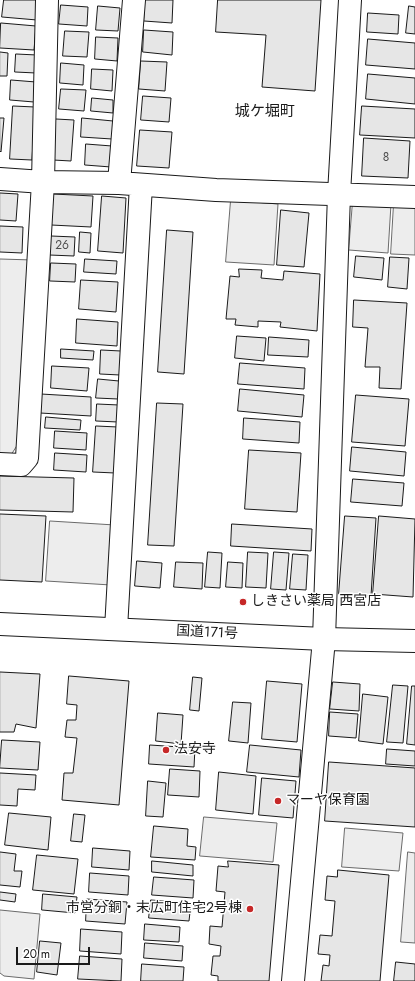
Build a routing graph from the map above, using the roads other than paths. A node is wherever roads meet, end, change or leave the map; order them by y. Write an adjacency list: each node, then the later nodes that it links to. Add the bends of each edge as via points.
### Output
1 (47, 0): 5 (main road)
2 (134, 0): 6 (main road)
3 (350, 0): 8 (main road)
4 (0, 179): 5 (main road)
5 (42, 182): 6 (main road); 10 (main road, via 28,458 22,465)
6 (119, 183): 7 (main road)
7 (141, 185): 8 (main road); 12 (main road)
8 (339, 194): 9 (main road); 13 (main road)
9 (415, 196)
10 (0, 464)
11 (0, 624): 12 (main road, 国道171号)
12 (116, 629): 13 (main road, 国道171号)
13 (324, 639): 14 (main road, 国道171号); 15 (main road)
14 (415, 640)
15 (293, 981)

